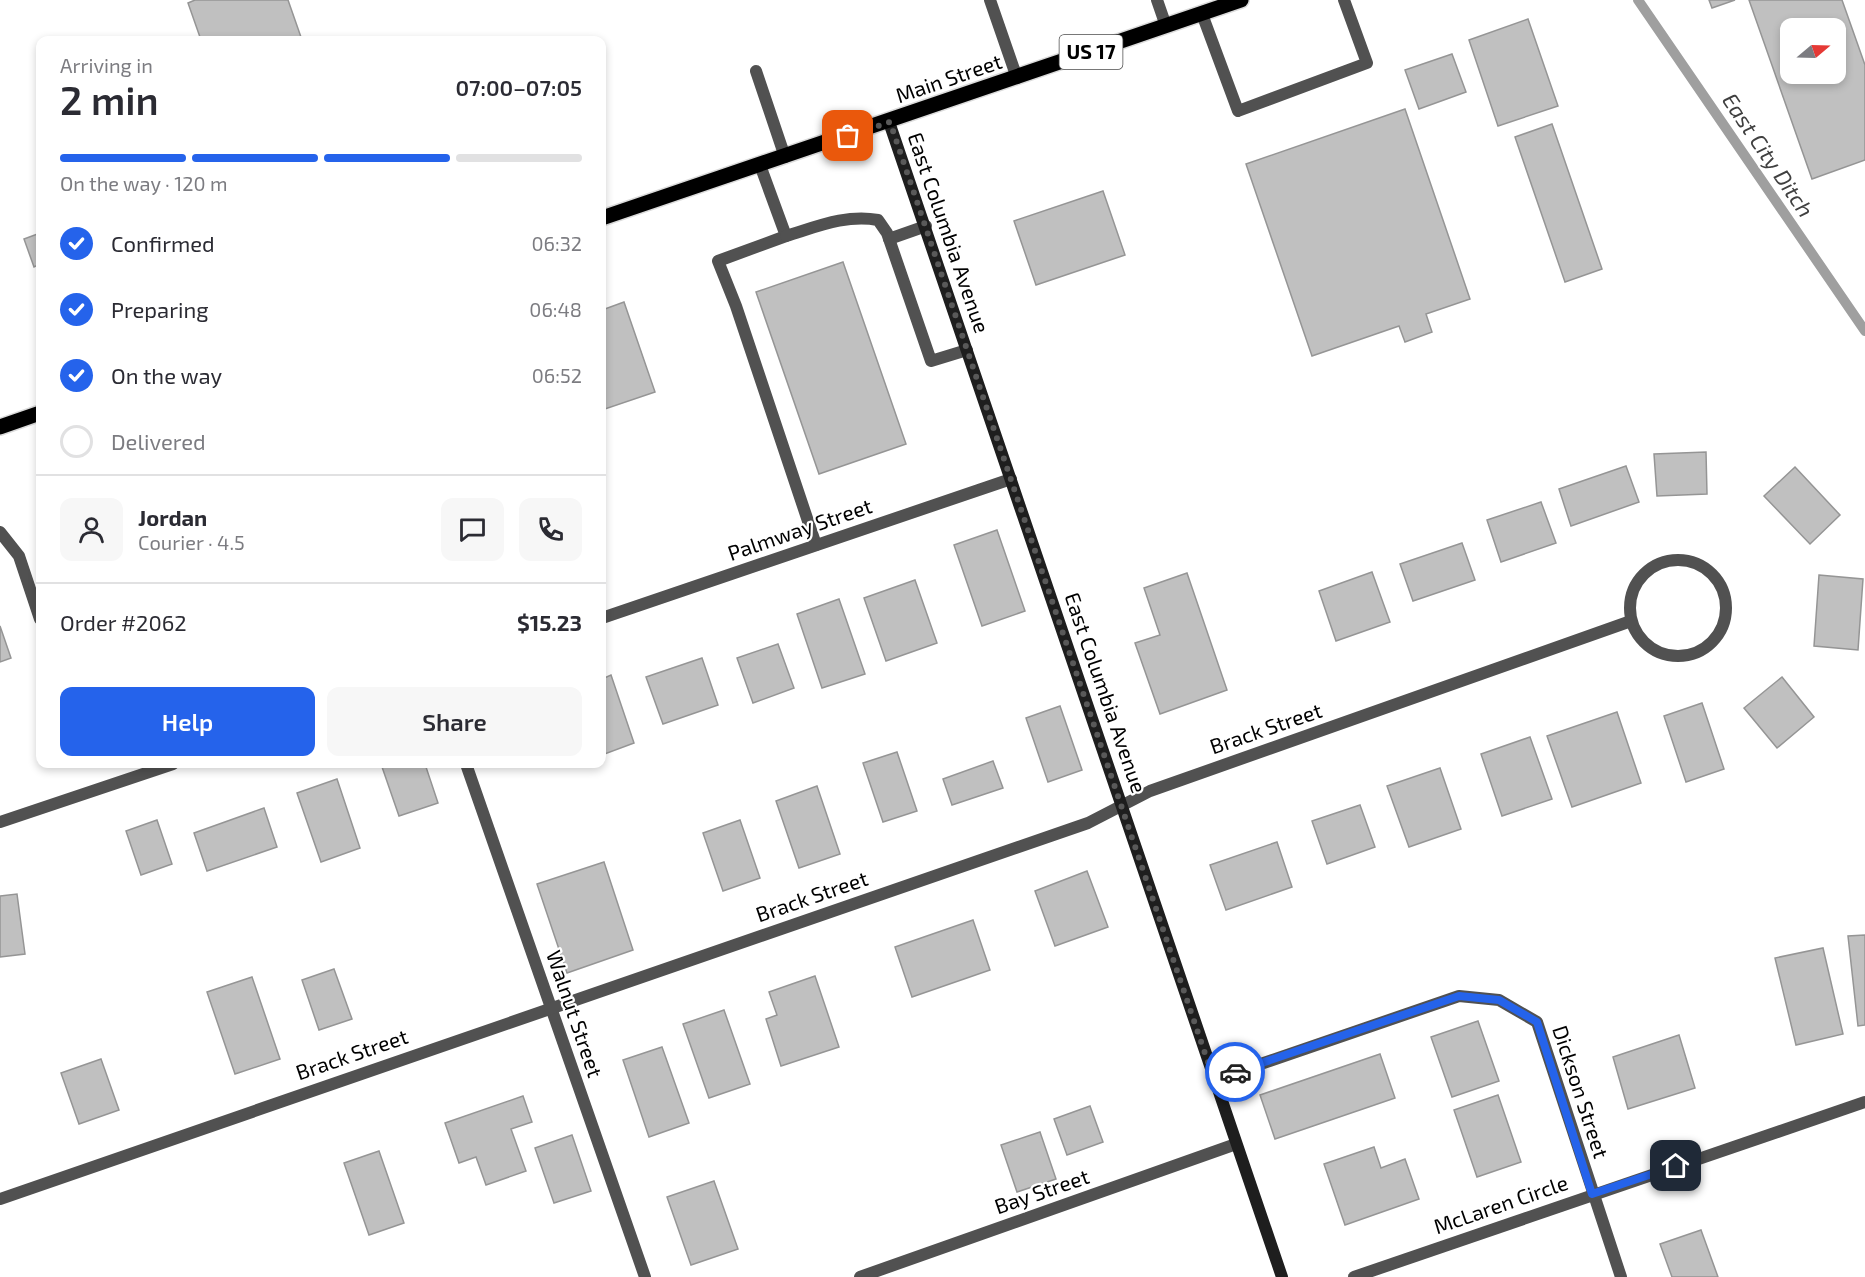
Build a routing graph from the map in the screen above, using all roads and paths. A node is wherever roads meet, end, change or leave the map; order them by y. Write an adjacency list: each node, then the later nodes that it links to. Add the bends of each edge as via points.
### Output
1 (990, 0): 8 (street)
2 (1157, 0): 6 (street)
3 (1344, 0): 5 (street, via 1367,63 1238,111)
4 (1231, 2): 5 (main road, Main Street / US 17)
5 (1202, 14): 6 (main road, Main Street / US 17)
6 (1166, 26): 8 (main road, Main Street / US 17)
7 (756, 71): 10 (street)
8 (1017, 78): 9 (main road, Main Street / US 17)
9 (890, 122): 10 (main road, Main Street / US 17); 13 (street, East Columbia Avenue)
10 (785, 157): 11 (main road, Main Street / US 17)
11 (760, 165): 12 (main road, Main Street / US 17); 14 (street)
12 (606, 217)
13 (926, 226): 15 (street); 16 (street, East Columbia Avenue)
14 (786, 236): 15 (street, via 862,217 878,220); 21 (street, via 718,261)
15 (889, 239): 16 (street, via 931,361)
16 (968, 350): 19 (street, East Columbia Avenue)
17 (36, 414): 18 (main road)
18 (0, 427)
19 (1011, 479): 21 (street, Palmway Street); 27 (street, East Columbia Avenue)
20 (0, 531): 22 (street, via 19,556)
21 (816, 545): 23 (street, Palmway Street)
22 (36, 608)
23 (606, 617)
24 (1631, 621): 24 (street, via 1629,604 1634,588 1655,565 1687,560 1714,576 1723,591 1726,606 1717,636 1693,654 1677,656 1655,650); 27 (street, Brack Street, via 1150,790)
25 (161, 768): 28 (street)
26 (467, 768): 29 (street, Walnut Street)
27 (1123, 806): 29 (street, Brack Street, via 1088,823); 30 (street, East Columbia Avenue)
28 (0, 822)
29 (551, 1007): 34 (street, Brack Street); 35 (street, Walnut Street)
30 (1214, 1080): 32 (street, East Columbia Avenue); 33 (street, Dickson Street, via 1459,996 1499,1000 1537,1022)
31 (1865, 1102): 33 (street, McLaren Circle)
32 (1236, 1144): 36 (street, Bay Street); 37 (street, East Columbia Avenue)
33 (1592, 1194): 38 (street, McLaren Circle); 39 (street, Dickson Street)
34 (0, 1199)
35 (645, 1277)
36 (860, 1277)
37 (1282, 1277)
38 (1354, 1277)
39 (1621, 1277)

